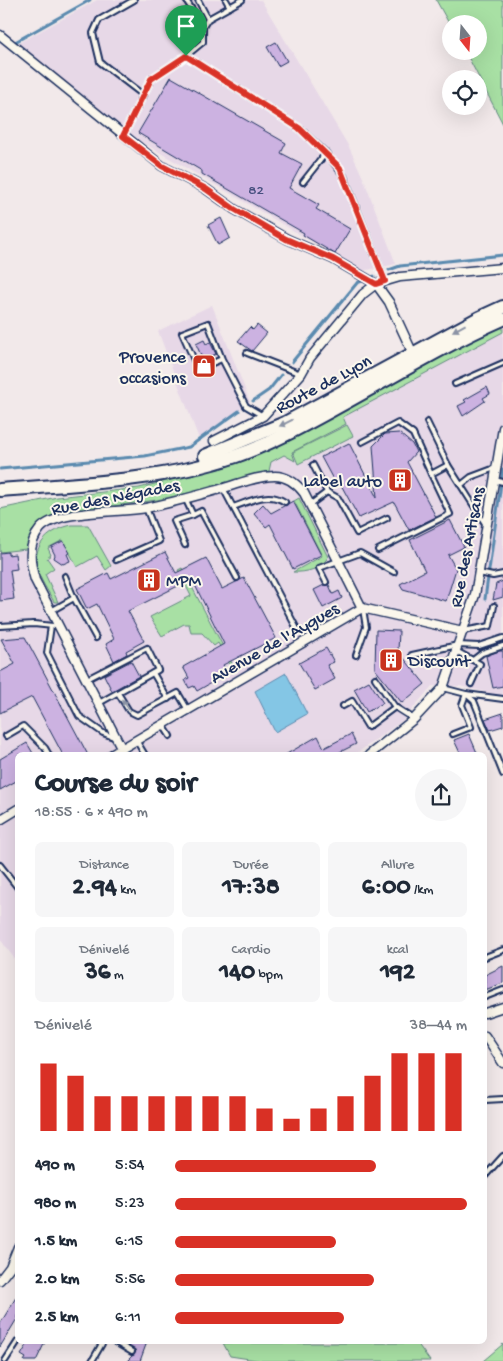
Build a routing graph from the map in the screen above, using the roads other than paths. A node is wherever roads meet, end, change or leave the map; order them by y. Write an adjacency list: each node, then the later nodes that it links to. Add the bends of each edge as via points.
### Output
1 (134, 0): 11 (lane, via 99,20 93,33 100,62)
2 (186, 0): 8 (lane)
3 (198, 0): 7 (lane)
4 (226, 0): 6 (lane)
5 (242, 0): 6 (lane)
6 (230, 7): 7 (lane)
7 (208, 19): 8 (lane)
8 (203, 27): 10 (lane, via 203,42)
9 (0, 35): 12 (street)
10 (186, 56): 11 (lane, via 154,76); 13 (lane, via 299,128)
11 (143, 95): 12 (lane)
12 (123, 136): 17 (street, via 162,166 206,189 234,209)
13 (326, 153): 14 (lane); 16 (lane, via 344,176)
14 (303, 182)
15 (503, 268): 16 (street)
16 (385, 281): 17 (street)
17 (376, 284): 22 (street, via 389,302); 24 (street, via 363,294 328,336)
18 (503, 307): 22 (main road, Route de Lyon, one-way to 22)
19 (503, 319): 22 (main road, Route de Lyon)
20 (247, 354): 24 (lane)
21 (222, 359): 21 (lane, via 198,369 182,333 208,323); 26 (lane, via 246,406)
22 (415, 359): 39 (main road, Route de Lyon, via 268,443 236,456 194,468 153,474)
23 (503, 363): 25 (lane)
24 (301, 374): 26 (street)
25 (455, 384)
26 (263, 416): 29 (street)
27 (427, 422): 32 (lane)
28 (503, 428): 33 (street, Rue des Artisans)
29 (214, 441)
30 (362, 442): 34 (lane, via 398,423 413,434)
31 (313, 465): 40 (lane)
32 (448, 465): 34 (lane); 37 (lane)
33 (495, 468): 35 (street, Rue des Artisans); 37 (lane, via 471,477)
34 (431, 474): 50 (lane, via 450,514)
35 (494, 480): 36 (lane); 48 (street, Rue des Artisans)
36 (503, 482)
37 (461, 485): 48 (lane)
38 (223, 488): 41 (street, Rue des Négades); 43 (street, Rue des Négades, via 279,476 298,485); 44 (lane)
39 (0, 490)
40 (326, 492): 43 (lane); 47 (lane, via 338,498 357,533)
41 (185, 498): 45 (street, Rue des Négades); 46 (lane)
42 (285, 502): 44 (lane, via 277,496 266,496)
43 (311, 504): 51 (street, Rue des Négades)
44 (233, 507): 66 (lane)
45 (146, 508): 52 (lane, via 159,541); 62 (street, Rue des Négades, via 72,516 49,522 40,529 33,541 29,561)
46 (193, 514): 49 (lane, via 174,521); 57 (lane, via 201,511)
47 (387, 518)
48 (487, 526): 54 (street, Rue des Artisans)
49 (185, 545)
50 (378, 550)
51 (338, 559): 53 (lane, via 360,553); 58 (lane, via 319,568); 61 (street, Rue des Négades)
52 (116, 560)
53 (394, 572)
54 (479, 573): 55 (lane); 67 (street, Rue des Artisans)
55 (503, 574)
56 (65, 576): 59 (lane)
57 (237, 578)
58 (326, 582)
59 (74, 598): 62 (lane); 68 (lane)
60 (494, 606): 67 (lane, via 490,626)
61 (362, 608): 67 (street, Avenue de l'Aygues); 72 (lane, via 366,627); 87 (street, Avenue de l'Aygues)
62 (51, 611): 65 (street, Rue des Négades)
63 (0, 626): 64 (lane)
64 (51, 626): 65 (lane); 93 (lane, via 47,653 80,716 103,733)
65 (60, 627): 77 (street, Rue des Négades)
66 (297, 629)
67 (463, 631): 71 (street, Rue des Artisans)
68 (96, 638)
69 (503, 638): 71 (lane, via 479,646)
70 (503, 646): 74 (lane, via 482,653)
71 (457, 648): 73 (lane); 74 (lane); 79 (street, Rue des Artisans)
72 (356, 655)
73 (412, 655)
74 (473, 660): 78 (lane, via 480,664)
75 (153, 673): 77 (lane, via 158,670 147,648); 80 (lane); 82 (lane)
76 (375, 678): 86 (lane)
77 (87, 680): 84 (street, Rue des Négades)
78 (471, 684)
79 (443, 688): 81 (lane); 88 (street, Rue des Artisans)
80 (118, 693): 82 (lane, one-way to 80, via 137,715 129,711); 84 (lane)
81 (466, 694): 83 (lane); 90 (lane, via 462,705 471,727); 100 (lane, via 474,701)
82 (168, 699): 87 (lane, via 178,693)
83 (503, 699)
84 (99, 703): 93 (street, Rue des Négades)
85 (343, 706): 86 (lane, via 352,700 368,727)
86 (395, 707): 88 (lane)
87 (188, 710): 89 (street, Avenue de l'Aygues)
88 (414, 719): 99 (street, Rue des Artisans)
89 (163, 724): 92 (lane); 94 (street, Avenue de l'Aygues)
90 (453, 734)
91 (6, 736): 96 (lane, via 23,726)
92 (170, 736)
93 (118, 739): 95 (street, Rue des Négades)
94 (136, 740): 95 (street, Avenue de l'Aygues); 98 (lane)
95 (122, 749): 97 (street, Avenue de l'Aygues)
96 (47, 752)
97 (116, 752)
98 (143, 752)
99 (373, 752)
100 (503, 774)
101 (15, 812): 102 (street)
102 (0, 820)
103 (0, 865): 104 (lane)
104 (15, 884)
105 (503, 950): 106 (lane)
106 (487, 956)
107 (503, 990): 108 (lane)
108 (487, 995)
109 (503, 1007): 110 (street)
110 (487, 1012)
111 (487, 1039): 112 (street)
112 (503, 1063)
113 (503, 1099): 114 (lane)
114 (487, 1100)
115 (503, 1156): 116 (lane)
116 (487, 1174)
117 (15, 1255): 118 (street)
118 (0, 1280)
119 (17, 1344): 124 (lane)
120 (102, 1344): 123 (lane)
121 (118, 1344): 122 (lane)
122 (132, 1352)
123 (94, 1360)
124 (5, 1361)

